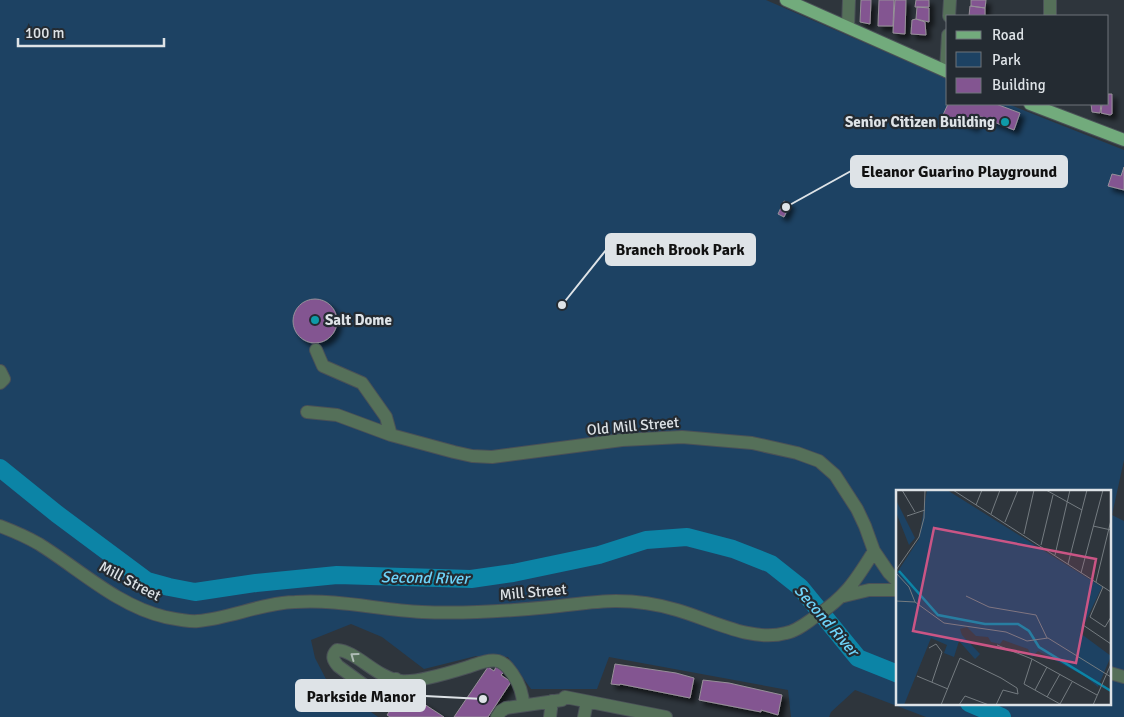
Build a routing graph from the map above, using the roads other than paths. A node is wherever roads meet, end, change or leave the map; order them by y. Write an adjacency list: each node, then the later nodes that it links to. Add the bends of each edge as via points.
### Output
1 (786, 0): 7 (main road)
2 (850, 0): 7 (street)
3 (950, 0): 5 (street)
4 (1050, 0): 6 (street)
5 (949, 15)
6 (1050, 15)
7 (848, 27): 8 (main road)
8 (946, 72)
9 (1046, 107): 10 (main road)
10 (1124, 140)
11 (316, 350): 15 (street, via 324,366 362,383 386,417)
12 (0, 371): 13 (street, via 4,379)
13 (0, 383)
14 (307, 412): 15 (street, Old Mill Street, via 337,415)
15 (391, 435): 17 (street, Old Mill Street, via 454,452 492,458 622,440 674,437 752,443 797,452 819,461 835,475 858,509)
16 (0, 526): 20 (street, Mill Street, via 36,542 135,606 164,617 196,622 260,606 324,600 421,612 486,612 615,601 679,610 743,632 767,635 786,634 802,626)
17 (874, 551): 18 (street, Old Mill Street); 20 (street, via 854,584)
18 (896, 580)
19 (896, 590): 20 (street, Mill Street, via 869,590)
20 (841, 597)
21 (396, 679): 21 (street, one-way to 21, via 382,675 345,650 334,653 333,660 338,666 380,696 384,696); 23 (street, via 436,676 486,661 498,661 507,666 517,680)
22 (570, 701): 23 (street); 24 (street); 26 (street); 27 (street)
23 (523, 705): 25 (street, via 506,708)
24 (637, 714): 28 (street)
25 (497, 717)
26 (550, 717)
27 (584, 717)
28 (666, 717)

